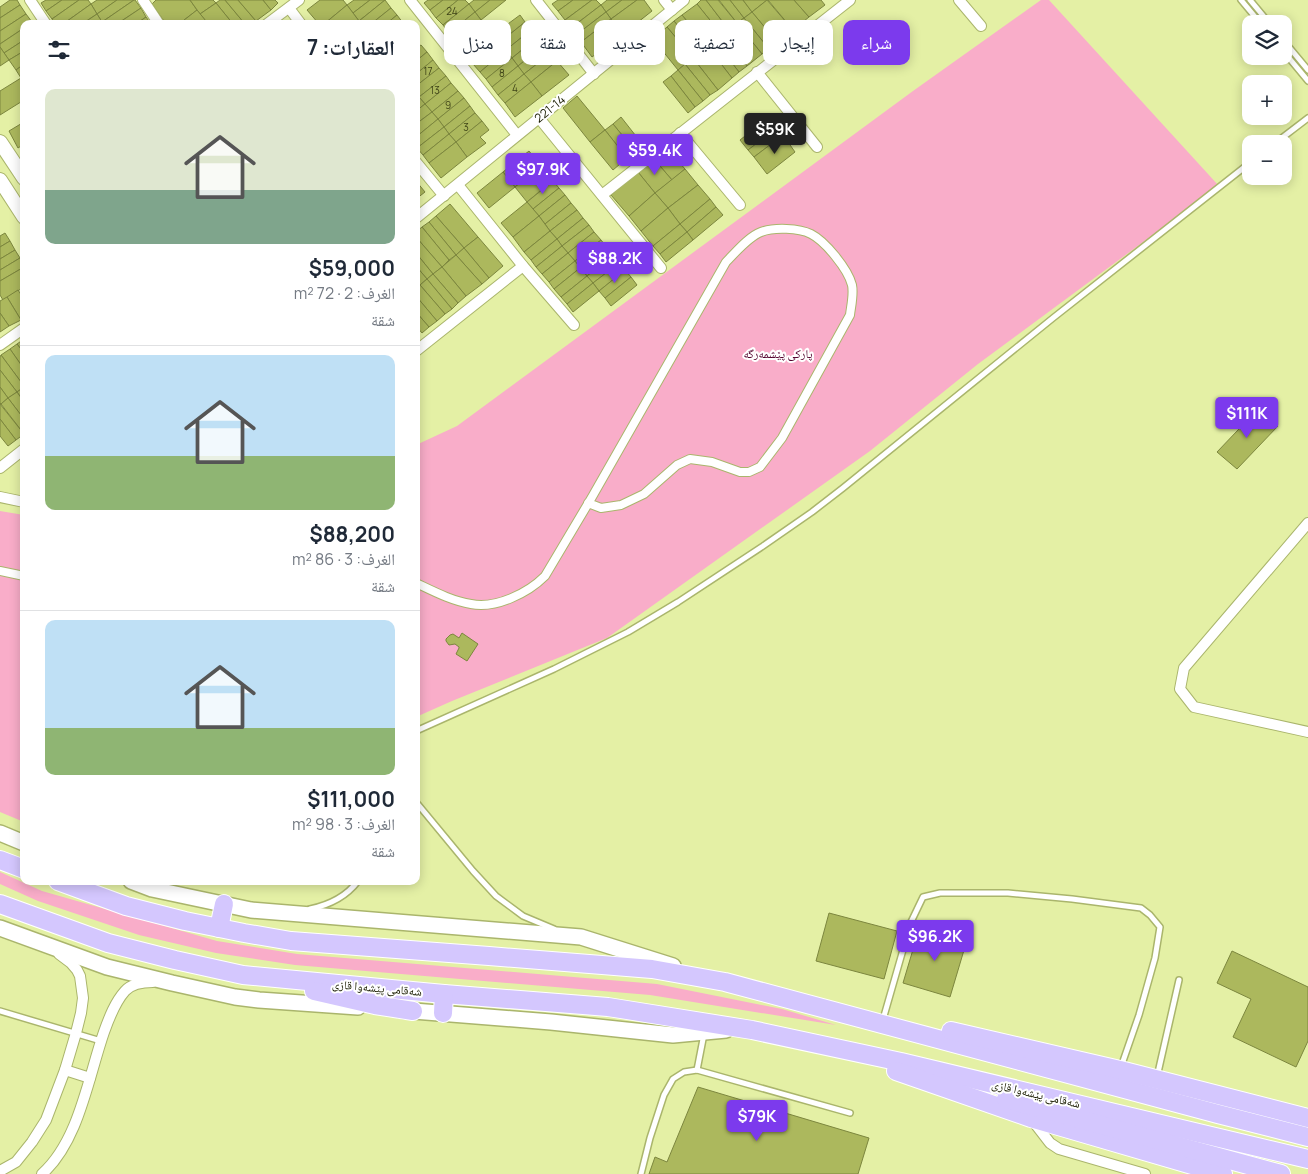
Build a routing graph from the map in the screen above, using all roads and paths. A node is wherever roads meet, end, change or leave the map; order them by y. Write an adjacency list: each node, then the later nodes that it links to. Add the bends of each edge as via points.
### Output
1 (30, 0): 16 (street)
2 (144, 0): 17 (street)
3 (299, 0): 12 (street)
4 (410, 0): 30 (street)
5 (536, 0): 25 (street)
6 (664, 0): 13 (street)
7 (684, 0): 13 (street, 221-14)
8 (850, 0): 24 (street)
9 (959, 0): 20 (street)
10 (1241, 0): 14 (lane)
11 (1250, 0): 15 (lane)
12 (288, 8): 18 (street); 19 (street)
13 (672, 10): 25 (street, 221-14)
14 (1254, 15)
15 (1262, 15)
16 (43, 20)
17 (156, 20)
18 (273, 20)
19 (298, 20)
20 (981, 26)
21 (1292, 51): 23 (lane)
22 (1292, 62): 26 (lane)
23 (1308, 70)
24 (757, 72): 29 (street); 33 (street)
25 (594, 74): 27 (street, 221-14)
26 (1308, 81)
27 (539, 118): 30 (street, 221-14); 39 (street)
28 (1308, 118): 31 (lane)
29 (680, 133): 39 (street); 41 (street)
30 (517, 135): 38 (street, 221-14)
31 (1286, 135)
32 (0, 142): 36 (street)
33 (816, 147)
34 (420, 167): 40 (street)
35 (1242, 169): 59 (lane, via 812,512 621,636)
36 (20, 172)
37 (0, 180): 42 (street)
38 (458, 185): 40 (street, 221-14); 44 (street)
39 (602, 195): 45 (street)
40 (444, 196): 43 (street, 221-14)
41 (740, 205)
42 (20, 211)
43 (420, 215)
44 (523, 266): 46 (street); 49 (street)
45 (661, 268)
46 (574, 326)
47 (20, 331): 48 (street)
48 (0, 344)
49 (420, 348)
50 (20, 452): 51 (street)
51 (0, 468)
52 (0, 497): 53 (street)
53 (20, 501)
54 (588, 503): 54 (street, via 601,508 621,505 644,494 677,465 690,459 712,462 740,472 760,467 782,438 850,316 852,284 827,246 811,234 785,228 762,232 741,246 724,268); 58 (street, via 545,576 511,598 485,605 472,604)
55 (1308, 523): 60 (street, via 1184,668 1180,689 1194,707)
56 (0, 571): 57 (street)
57 (20, 575)
58 (420, 585)
59 (420, 729)
60 (1308, 732)
61 (420, 807): 75 (lane, via 501,900 523,916)
62 (0, 833): 63 (main road)
63 (20, 841)
64 (0, 860): 65 (highway)
65 (20, 868)
66 (69, 885): 73 (highway, via 126,906)
67 (142, 885): 70 (main road)
68 (354, 885): 71 (lane, via 344,895 321,906)
69 (0, 904): 76 (highway, شەقامی پێشەوا قازی, via 108,942)
70 (224, 904): 71 (main road); 73 (highway)
71 (272, 912): 75 (main road)
72 (0, 928): 74 (main road)
73 (219, 928): 78 (highway, via 291,941 652,970)
74 (20, 936): 79 (main road, via 107,967); 88 (street, via 61,955 78,970 83,998)
75 (581, 938): 78 (main road)
76 (243, 975): 80 (highway, شەقامی پێشەوا قازی); 83 (highway)
77 (1179, 980): 95 (lane)
78 (725, 982): 81 (highway)
79 (172, 983): 83 (main road, via 259,1000); 89 (street, via 147,982 125,991)
80 (444, 994): 84 (highway); 87 (highway, شەقامی پێشەوا قازی, via 608,1007)
81 (800, 1002): 85 (highway); 99 (highway)
82 (0, 1011): 88 (lane)
83 (414, 1011): 84 (main road)
84 (444, 1013): 86 (main road, via 672,1036)
85 (884, 1016): 93 (highway); 93 (lane, via 911,922 923,897 940,893 1008,893 1141,908 1160,926 1140,1015)
86 (704, 1032): 87 (main road, via 732,1029); 91 (lane)
87 (757, 1032): 92 (highway, شەقامی پێشەوا قازی); 100 (highway, شەقامی پێشەوا قازی, via 901,1062)
88 (76, 1033): 89 (lane); 90 (street)
89 (101, 1041): 94 (street)
90 (65, 1070): 94 (street); 101 (street, via 46,1120 32,1142 16,1162)
91 (697, 1070): 96 (lane); 103 (lane, via 684,1072 673,1079 664,1096)
92 (896, 1070): 97 (highway); 106 (highway, شەقامی پێشەوا قازی)
93 (1120, 1070): 95 (highway)
94 (90, 1078): 102 (street, via 64,1148)
95 (1157, 1080): 98 (highway)
96 (850, 1113)
97 (1030, 1118): 104 (street, via 1059,1149); 105 (highway)
98 (1308, 1118)
99 (1308, 1137)
100 (1308, 1159)
101 (0, 1171)
102 (42, 1174)
103 (641, 1174)
104 (1145, 1174)
105 (1223, 1174)
106 (1281, 1174)

